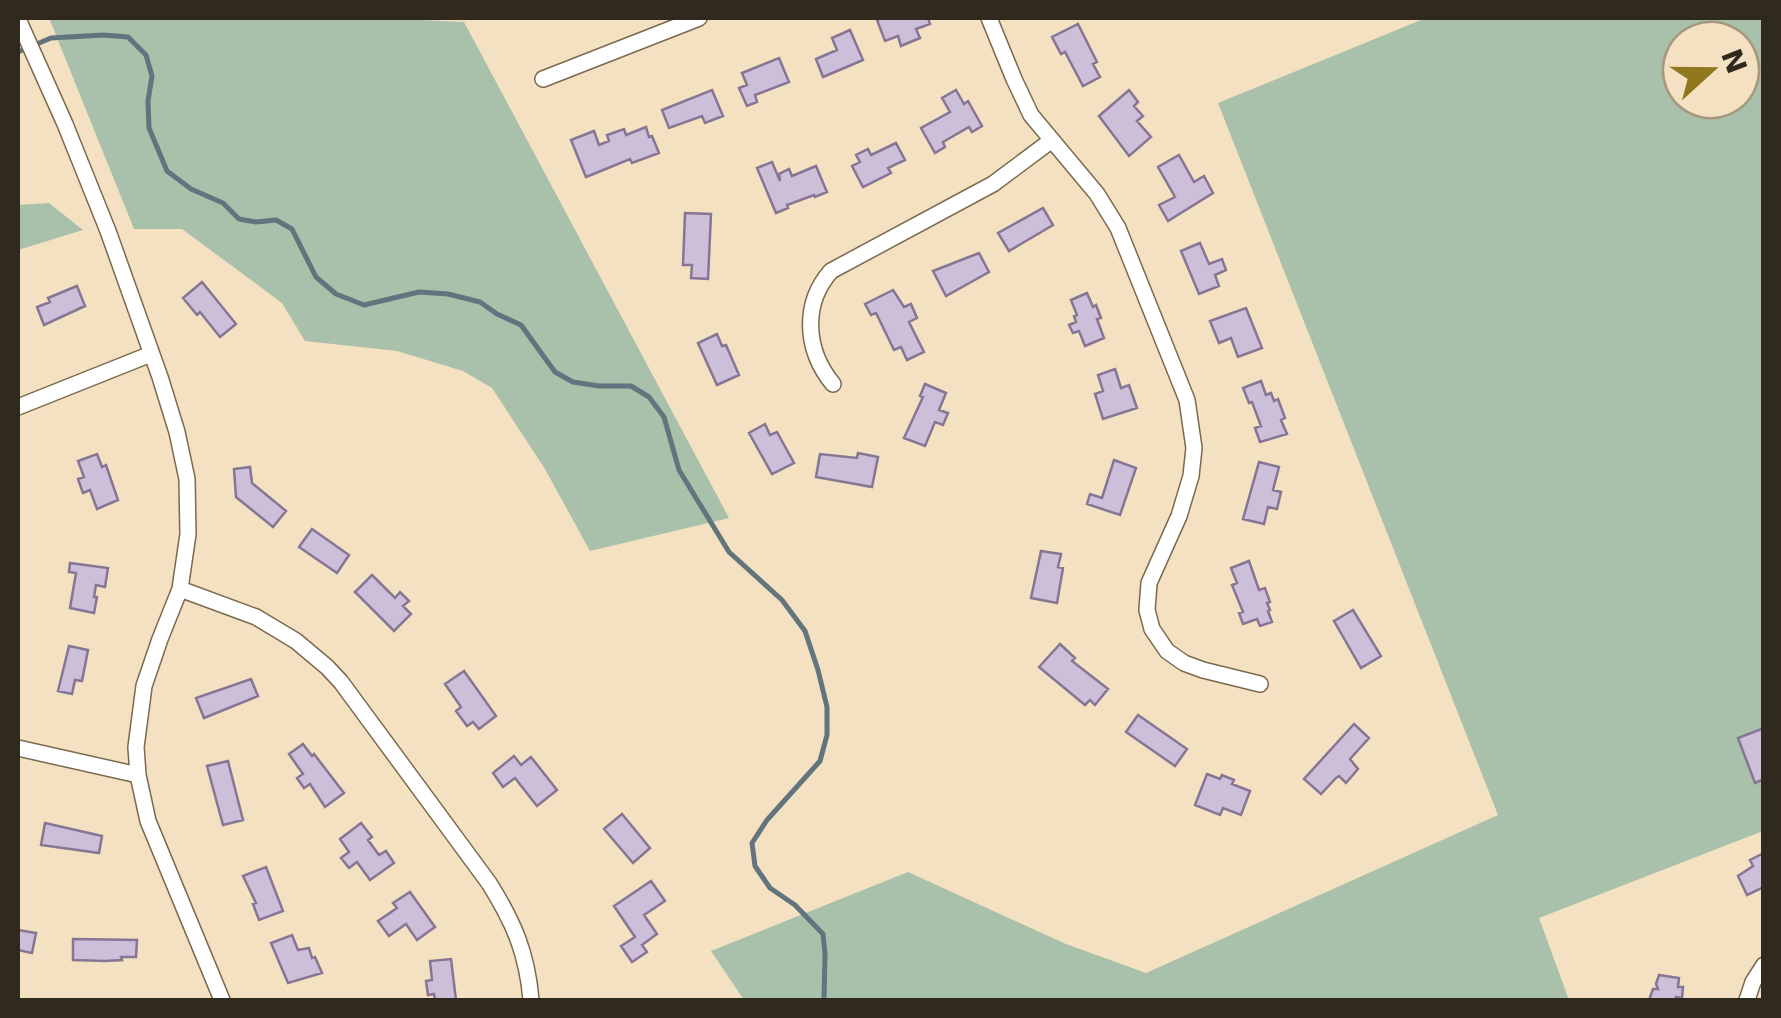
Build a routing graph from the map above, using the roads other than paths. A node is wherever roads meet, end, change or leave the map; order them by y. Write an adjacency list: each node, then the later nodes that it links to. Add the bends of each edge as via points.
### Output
1 (699, 18): 4 (street)
2 (989, 18): 5 (street, via 1025,103)
3 (18, 19): 6 (street)
4 (543, 79)
5 (1052, 140): 7 (street, via 993,184 826,277 812,309 810,336); 10 (street, via 1118,228 1187,400 1191,476 1149,583 1152,629 1184,664)
6 (152, 354): 8 (street); 9 (street, via 186,479)
7 (833, 384)
8 (18, 407)
9 (180, 589): 12 (street, via 144,686); 15 (street, via 273,626 339,680 504,908 519,938)
10 (1260, 684)
11 (18, 748): 12 (street)
12 (138, 775): 14 (street, via 142,804)
13 (1764, 966): 16 (street)
14 (219, 999)
15 (531, 1000)
16 (1747, 1000)

